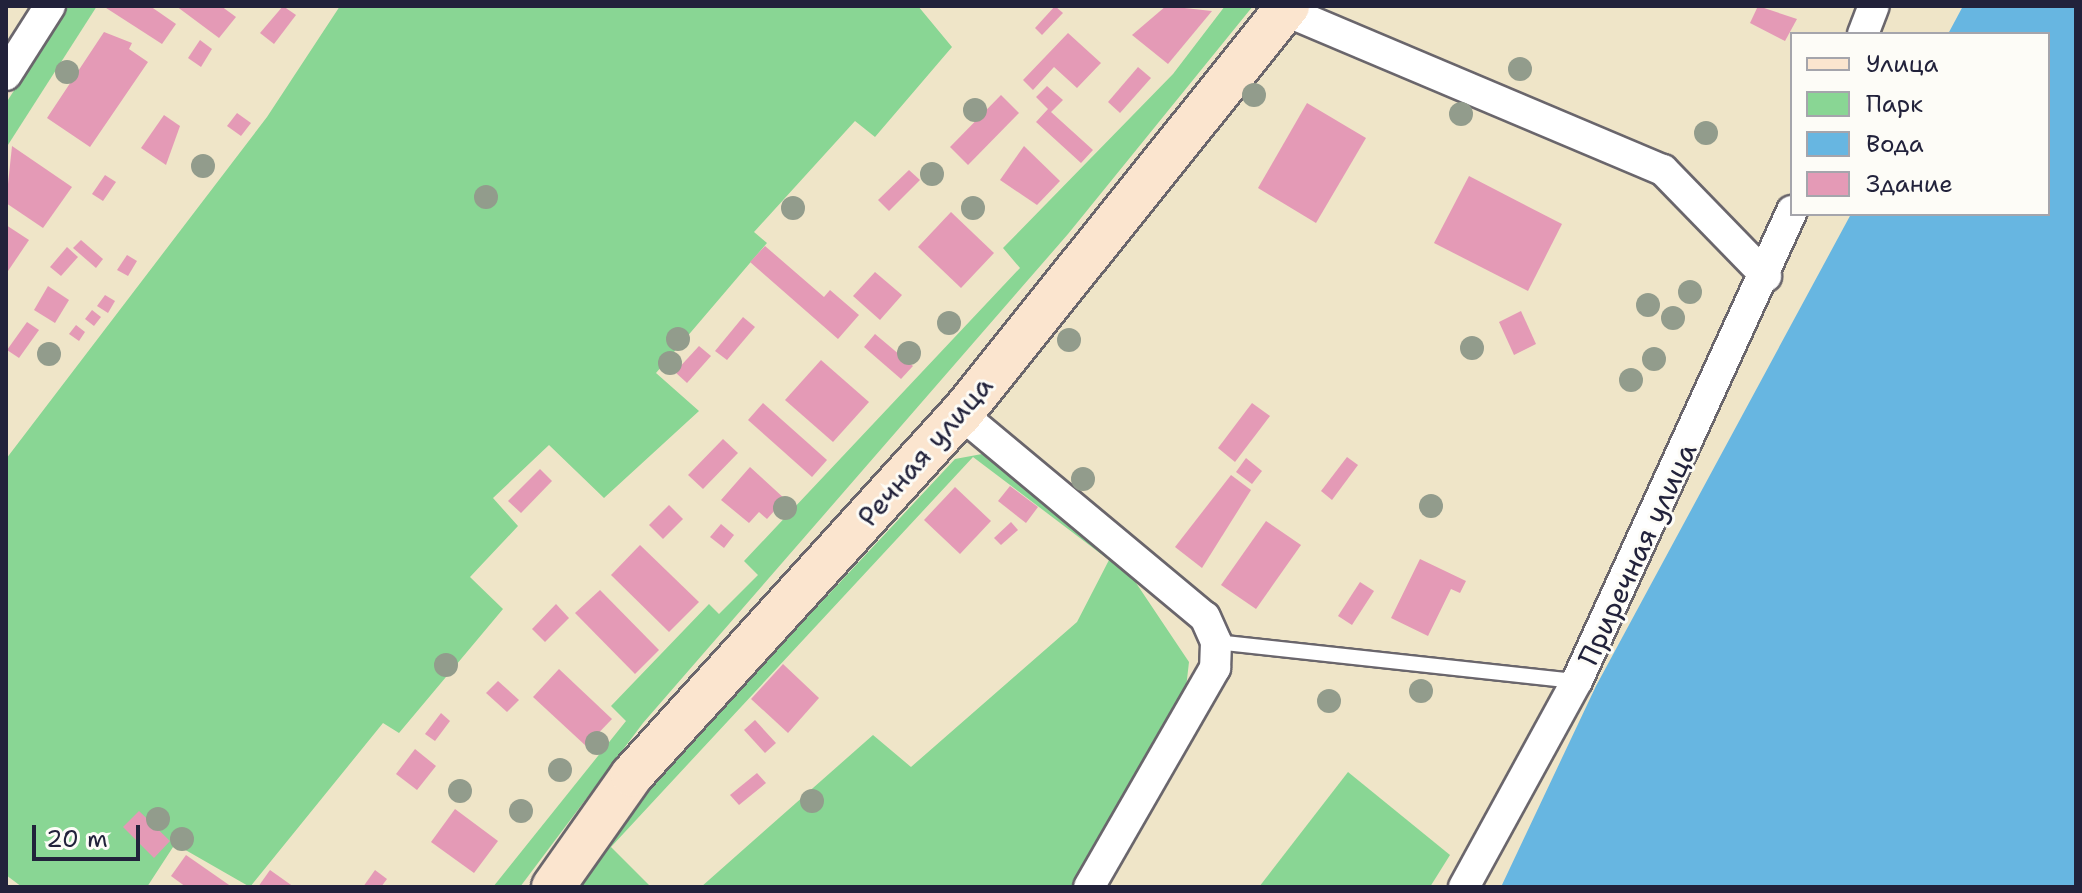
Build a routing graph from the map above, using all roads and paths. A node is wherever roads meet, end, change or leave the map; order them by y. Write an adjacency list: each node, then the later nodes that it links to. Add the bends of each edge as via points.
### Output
1 (50, 6): 5 (street)
2 (1874, 6): 4 (street)
3 (1287, 9): 7 (street, via 1663,170); 8 (street, Речная улица)
4 (1864, 32)
5 (6, 75)
6 (1790, 216): 7 (street, Приречная улица)
7 (1766, 276): 10 (street, Приречная улица)
8 (961, 414): 9 (street, via 1205,617); 11 (street, Речная улица, via 632,775)
9 (1216, 642): 10 (lane); 12 (street, via 1215,668)
10 (1577, 681): 13 (street, Приречная улица)
11 (553, 887)
12 (1089, 887)
13 (1464, 887)

